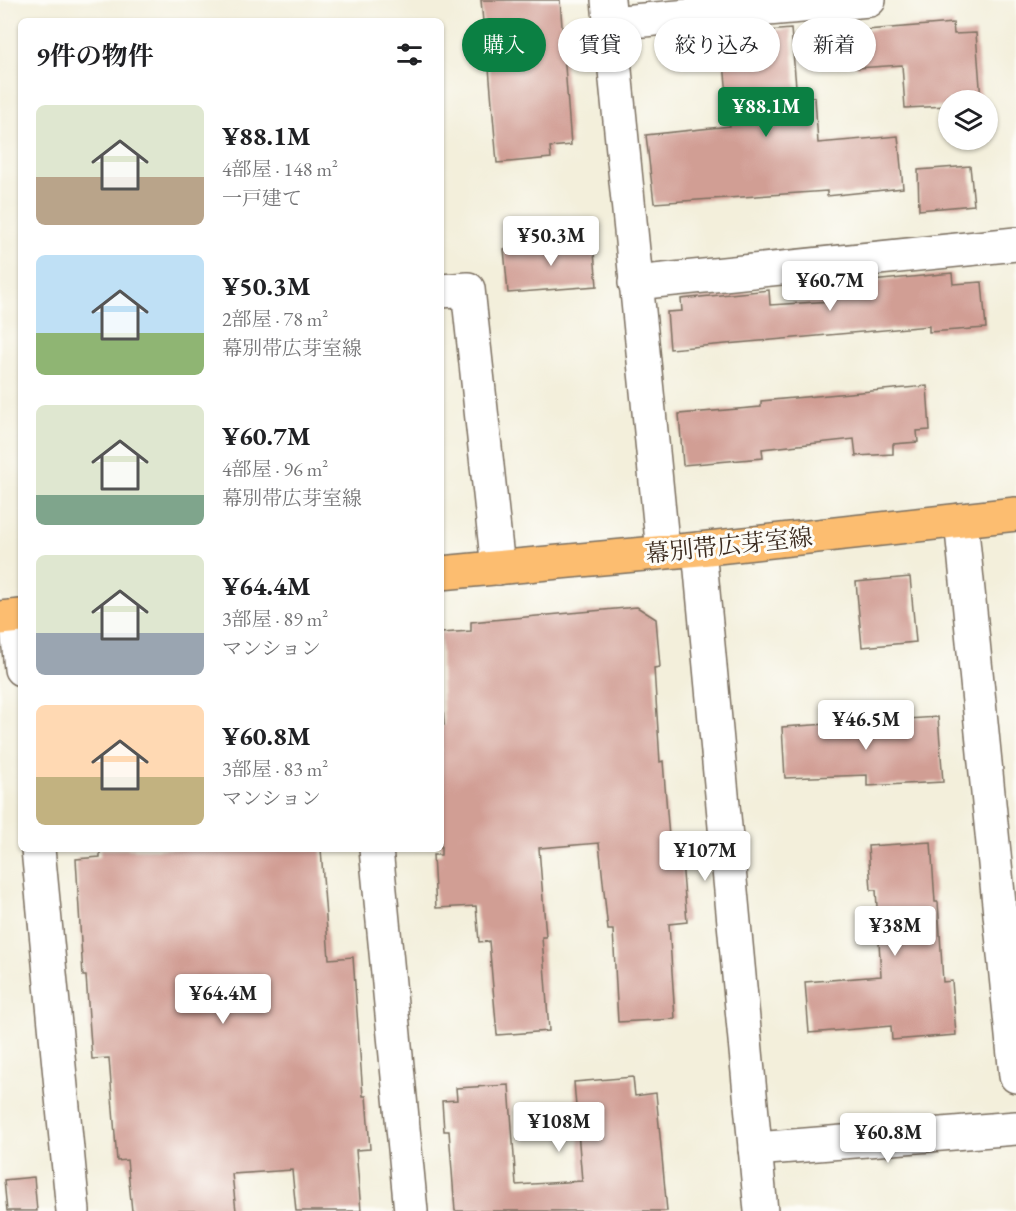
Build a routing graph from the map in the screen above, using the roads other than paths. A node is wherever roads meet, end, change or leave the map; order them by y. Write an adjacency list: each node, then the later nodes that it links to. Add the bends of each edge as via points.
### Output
1 (869, 0): 2 (street)
2 (609, 12): 4 (street)
3 (1016, 244): 4 (street)
4 (635, 283): 9 (street)
5 (444, 291): 10 (street, via 468,289)
6 (1016, 514): 7 (main road, 幕別帯広芽室線)
7 (961, 520): 8 (main road, 幕別帯広芽室線); 16 (street)
8 (699, 549): 9 (main road, 幕別帯広芽室線); 18 (street)
9 (663, 552): 10 (main road, 幕別帯広芽室線)
10 (498, 568): 11 (main road, 幕別帯広芽室線)
11 (444, 573)
12 (12, 617): 13 (street)
13 (18, 652)
14 (38, 852): 19 (street)
15 (376, 852): 20 (street)
16 (1016, 1076)
17 (1016, 1128): 18 (street)
18 (755, 1149): 21 (street)
19 (73, 1211)
20 (411, 1211)
21 (761, 1211)

